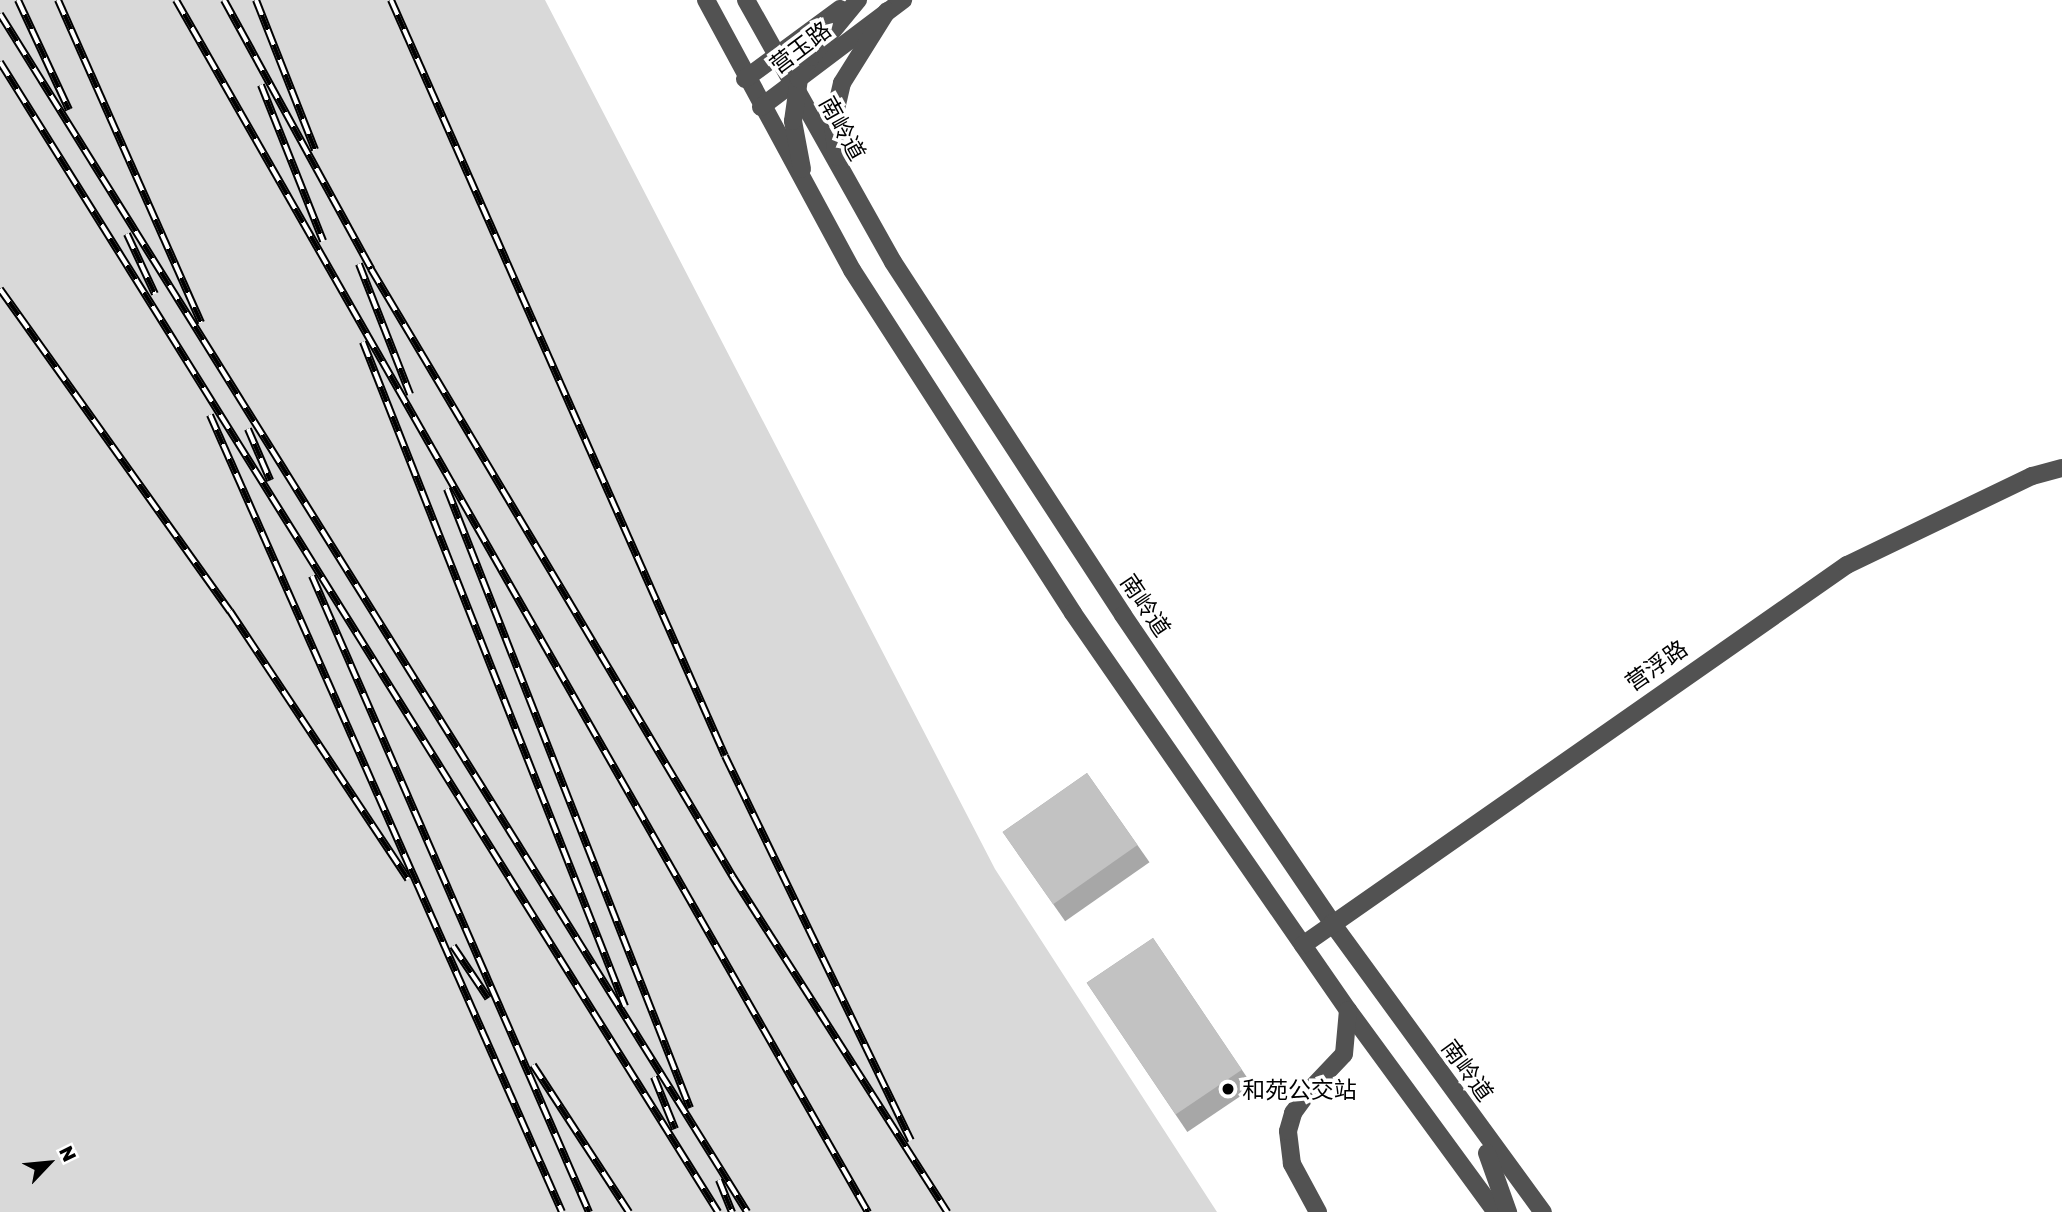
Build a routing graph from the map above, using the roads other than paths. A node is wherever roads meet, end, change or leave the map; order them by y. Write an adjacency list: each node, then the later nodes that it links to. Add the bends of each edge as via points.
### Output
1 (706, 0): 8 (street)
2 (746, 0): 7 (street, 南岭道)
3 (851, 0): 7 (street, 营玉路)
4 (858, 0): 9 (street, via 811,57)
5 (902, 0): 6 (street, 营玉路)
6 (887, 11): 9 (street, 营玉路); 11 (street, via 850,66 836,101 833,137)
7 (776, 58): 8 (street, 营玉路); 9 (street, 南岭道)
8 (745, 79): 10 (street)
9 (796, 86): 10 (street, 营玉路); 11 (street, 南岭道); 12 (street, via 795,135)
10 (761, 107): 12 (street)
11 (848, 188): 14 (street, 南岭道, via 1123,615)
12 (815, 205): 15 (street, via 1073,613)
13 (2062, 468): 14 (street, 营浮路, via 2032,476 1847,565)
14 (1332, 923): 15 (street, 营浮路); 17 (street, 南岭道)
15 (1303, 945): 16 (street)
16 (1348, 1010): 18 (street, via 1345,1054 1308,1092 1293,1113 1288,1131 1292,1164); 19 (street)
17 (1470, 1115): 20 (street); 21 (street, 南岭道)
18 (1318, 1212)
19 (1496, 1212)
20 (1508, 1212)
21 (1543, 1212)

